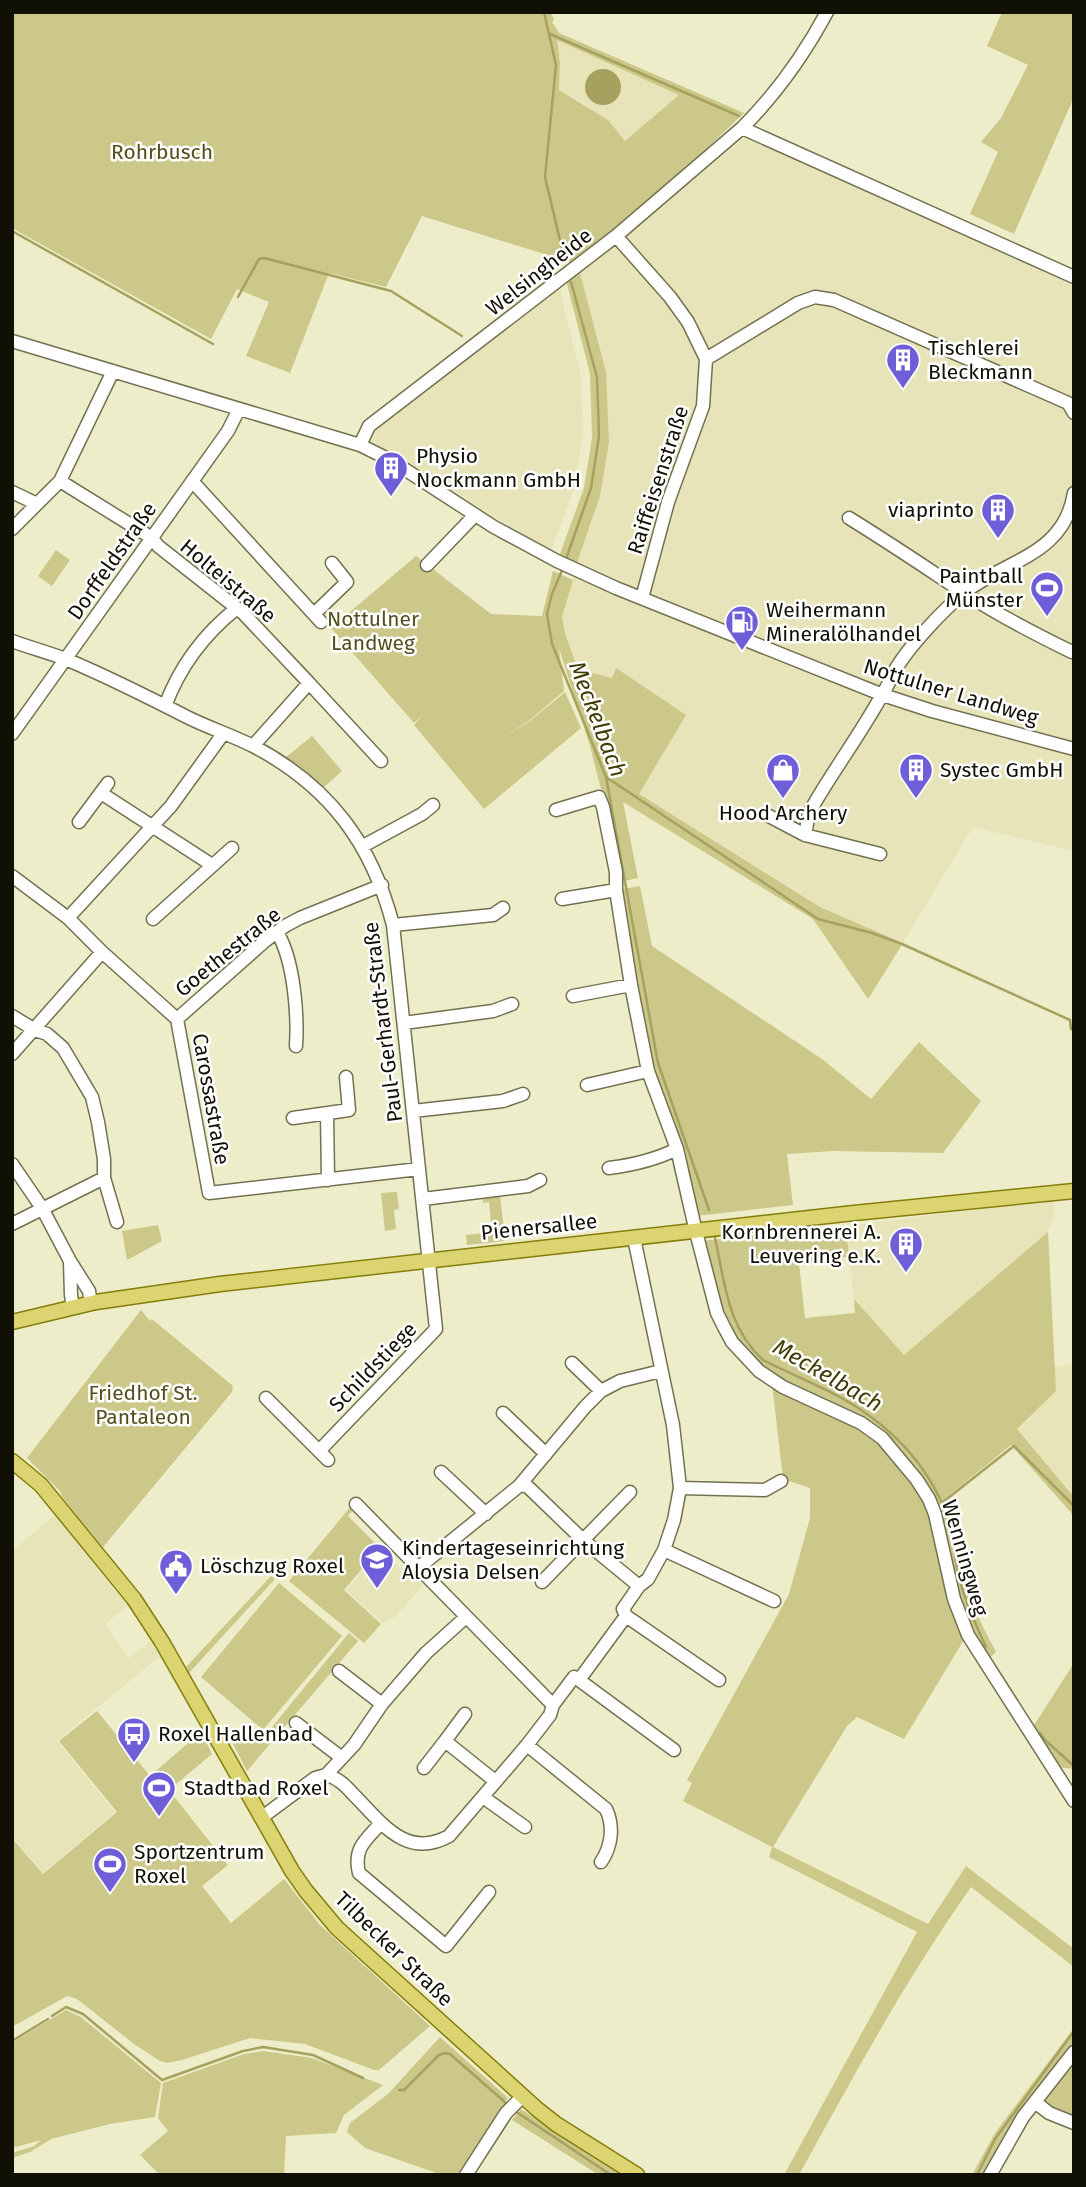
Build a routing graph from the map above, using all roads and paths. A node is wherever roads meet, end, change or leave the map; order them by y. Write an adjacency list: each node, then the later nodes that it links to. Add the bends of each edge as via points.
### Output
1 (827, 12): 2 (street, Welsingheide, via 785,80)
2 (742, 128): 3 (street, Welsingheide); 4 (street)
3 (616, 236): 6 (street, Raiffeisenstraße, via 670,297); 10 (street, Welsingheide, via 369,426)
4 (1074, 277)
5 (12, 341): 7 (street, Nottulner Landweg)
6 (706, 359): 9 (street, via 815,297 834,300 1068,403); 23 (street, Raiffeisenstraße, via 703,406 668,502)
7 (113, 371): 8 (street, Nottulner Landweg); 11 (street)
8 (239, 409): 10 (street, Nottulner Landweg); 12 (street, Dorffeldstraße)
9 (1074, 413)
10 (360, 445): 16 (street, Nottulner Landweg)
11 (60, 481): 15 (street); 19 (street, Holteistraße)
12 (192, 481): 19 (street, Dorffeldstraße); 20 (street, via 318,617 347,582)
13 (12, 492): 15 (street)
14 (1074, 493): 22 (street, via 1060,531 1045,545)
15 (37, 503): 18 (street)
16 (475, 514): 21 (street); 23 (street, Nottulner Landweg, via 570,568)
17 (849, 518): 22 (street)
18 (12, 529)
19 (152, 538): 24 (street, Holteistraße); 27 (street, Dorffeldstraße)
20 (332, 563)
21 (427, 565)
22 (964, 593): 26 (street); 29 (street, via 911,649)
23 (642, 598): 29 (street, Nottulner Landweg)
24 (237, 608): 28 (street, Holteistraße); 30 (street, via 184,665)
25 (12, 641): 27 (street, Paul-Gerhardt-Straße)
26 (1072, 652)
27 (66, 659): 30 (street, Paul-Gerhardt-Straße); 31 (street, Dorffeldstraße)
28 (309, 683): 33 (street); 35 (street, Holteistraße)
29 (883, 695): 34 (street, Nottulner Landweg); 41 (street, via 809,813)
30 (165, 706): 32 (street, Paul-Gerhardt-Straße)
31 (12, 734)
32 (223, 734): 33 (street, Paul-Gerhardt-Straße); 40 (street)
33 (253, 746): 42 (street, Paul-Gerhardt-Straße, via 310,782)
34 (1074, 749)
35 (381, 761)
36 (433, 806): 42 (street)
37 (556, 810): 48 (street, Wenningweg, via 599,797)
38 (769, 816): 41 (street)
39 (79, 822): 40 (street, via 104,788)
40 (154, 826): 45 (street); 51 (street)
41 (805, 835): 44 (street)
42 (363, 846): 47 (street, Paul-Gerhardt-Straße)
43 (232, 848): 45 (street)
44 (880, 853)
45 (212, 865): 52 (street)
46 (12, 876): 51 (street, Carossastraße)
47 (382, 885): 53 (street, Paul-Gerhardt-Straße); 54 (street, Goethestraße)
48 (616, 890): 49 (street); 56 (street, Wenningweg)
49 (562, 899)
50 (503, 908): 53 (street, via 493,915)
51 (68, 918): 55 (street, Carossastraße)
52 (153, 919)
53 (393, 925): 61 (street, Paul-Gerhardt-Straße)
54 (277, 932): 60 (street, Goethestraße); 63 (street, via 291,977)
55 (102, 951): 60 (street, Carossastraße); 62 (street)
56 (631, 985): 57 (street); 65 (street, Wenningweg)
57 (573, 996)
58 (512, 1004): 61 (street)
59 (12, 1016): 62 (street)
60 (177, 1018): 77 (street, Carossastraße, via 209,1193)
61 (404, 1023): 69 (street, Paul-Gerhardt-Straße)
62 (34, 1030): 64 (street); 76 (street, via 63,1048 92,1097)
63 (296, 1046)
64 (12, 1054)
65 (648, 1070): 67 (street); 72 (street, Wenningweg)
66 (345, 1077): 70 (street, via 349,1110)
67 (587, 1085)
68 (523, 1094): 69 (street, via 503,1101)
69 (413, 1111): 74 (street, Paul-Gerhardt-Straße)
70 (327, 1113): 71 (street); 77 (street)
71 (293, 1118)
72 (677, 1149): 75 (street); 84 (street, Wenningweg)
73 (12, 1164): 81 (street)
74 (418, 1169): 77 (street, Carossastraße); 80 (street, Paul-Gerhardt-Straße)
75 (616, 1172)
76 (104, 1178): 81 (street); 82 (street)
77 (328, 1180)
78 (540, 1180): 80 (street, via 528,1186)
79 (1074, 1191): 84 (main road, Pienersallee)
80 (423, 1199): 87 (street, Paul-Gerhardt-Straße)
81 (43, 1209): 83 (street); 86 (street)
82 (117, 1222)
83 (12, 1224)
84 (696, 1232): 85 (main road, Pienersallee); 128 (street, Wenningweg, via 717,1313 747,1359 770,1380 861,1423 882,1438 917,1480 935,1514 954,1599 968,1635)
85 (634, 1238): 87 (main road, Pienersallee); 92 (street)
86 (70, 1261): 88 (street, via 89,1291); 89 (street)
87 (430, 1261): 88 (main road, Pienersallee); 94 (street, Schildstiege, via 436,1329 323,1456)
88 (91, 1303): 89 (main road, Pienersallee)
89 (74, 1307): 90 (main road, Pienersallee)
90 (12, 1322)
91 (572, 1363): 93 (street)
92 (660, 1371): 93 (street); 101 (street, via 673,1425)
93 (600, 1391): 96 (street)
94 (265, 1398)
95 (503, 1413): 96 (street)
96 (546, 1454): 100 (street)
97 (12, 1461): 129 (main road, Tilbecker Straße, via 48,1493 134,1599)
98 (441, 1472): 104 (street)
99 (781, 1481): 101 (street, via 765,1490)
100 (519, 1486): 104 (street); 105 (street, via 526,1485)
101 (680, 1488): 106 (street)
102 (630, 1492): 105 (street)
103 (356, 1504): 107 (street)
104 (486, 1514): 107 (street)
105 (583, 1540): 108 (street); 109 (street)
106 (664, 1550): 109 (street); 110 (street)
107 (418, 1568): 112 (street)
108 (542, 1582)
109 (639, 1586): 111 (street, via 623,1609)
110 (774, 1601)
111 (626, 1616): 114 (street); 115 (street)
112 (466, 1617): 116 (street, via 426,1653); 117 (street)
113 (339, 1671): 116 (street)
114 (579, 1681): 117 (street, via 575,1677); 122 (street)
115 (719, 1681)
116 (382, 1704): 123 (street)
117 (553, 1705): 121 (street)
118 (466, 1714): 120 (street)
119 (296, 1723): 123 (street)
120 (445, 1741): 124 (street); 126 (street)
121 (527, 1745): 126 (street); 132 (street, via 606,1809 612,1830)
122 (674, 1750)
123 (342, 1758): 125 (street)
124 (424, 1768)
125 (326, 1775): 129 (street, via 315,1778); 130 (street, via 341,1781)
126 (495, 1781): 127 (street)
127 (483, 1797): 130 (street, via 450,1836 436,1843 409,1842); 131 (street)
128 (1074, 1801)
129 (261, 1818): 135 (main road, Tilbecker Straße, via 306,1891 337,1928)
130 (381, 1823): 133 (street, via 359,1848 355,1859 359,1873 446,1946)
131 (525, 1827)
132 (601, 1862)
133 (489, 1892)
134 (1074, 2052): 136 (street)
135 (522, 2096): 138 (street); 139 (main road, Tilbecker Straße, via 556,2124)
136 (1035, 2102): 137 (street); 140 (street)
137 (1074, 2123)
138 (466, 2175)
139 (637, 2175)
140 (990, 2175)

